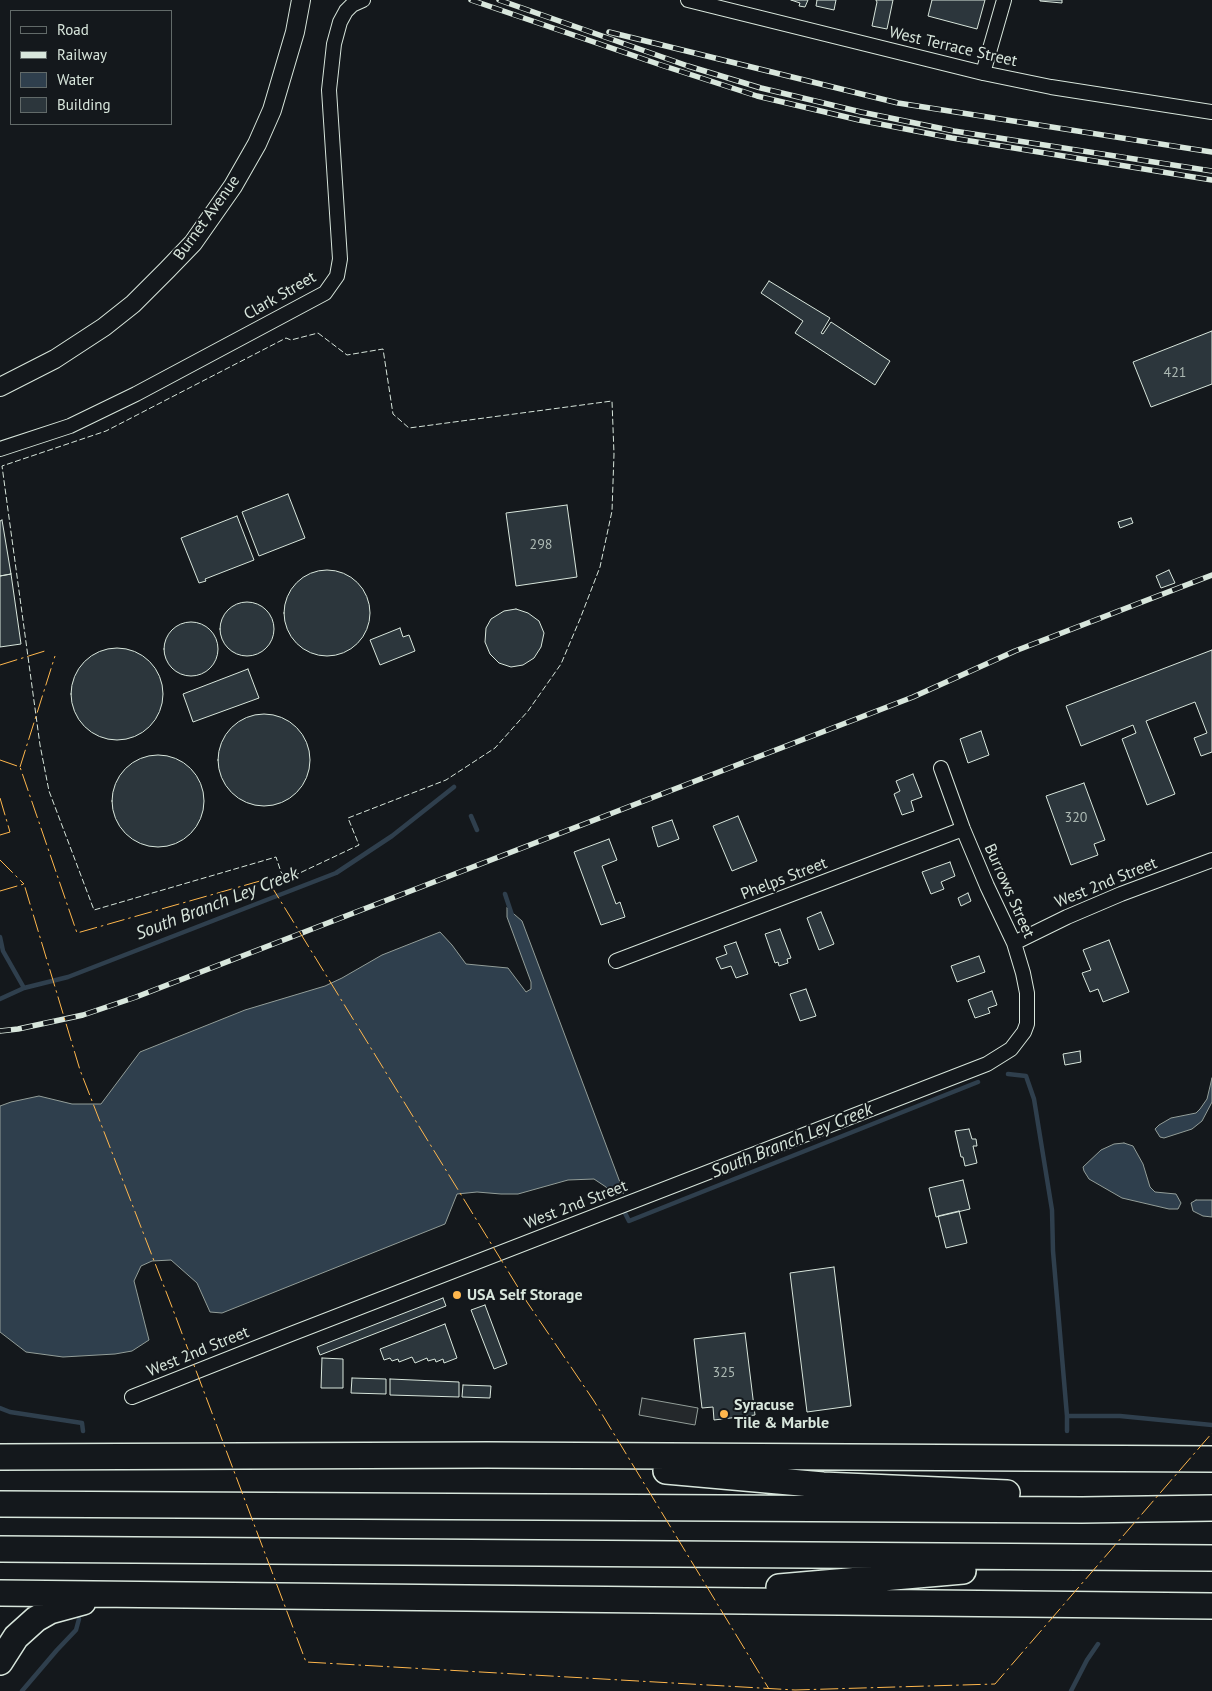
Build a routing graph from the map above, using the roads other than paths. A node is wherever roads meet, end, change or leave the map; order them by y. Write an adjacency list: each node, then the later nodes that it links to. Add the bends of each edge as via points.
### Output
1 (301, 0): 7 (street, Burnet Avenue, via 272,110 257,144 233,186 193,243 133,304 104,327 73,348)
2 (363, 0): 8 (street, Clark Street, via 346,11 334,44 329,90 340,259 337,276 325,294 70,426)
3 (688, 0): 5 (street, West Terrace Street)
4 (1004, 0): 5 (street)
5 (983, 73): 6 (street, West Terrace Street)
6 (1212, 112)
7 (0, 387)
8 (0, 449)
9 (941, 768): 10 (street, Burrows Street)
10 (964, 829): 12 (street, Burrows Street); 13 (street, Phelps Street)
11 (1212, 860): 12 (street, West 2nd Street, via 1121,894)
12 (1014, 943): 14 (street, Burrows Street, via 1027,993)
13 (616, 961)
14 (1024, 1032): 15 (street, West 2nd Street, via 1011,1048 987,1064)
15 (132, 1397)
16 (487, 1455): 17 (highway); 18 (highway); 19 (highway, via 823,1485)
17 (5, 1456)
18 (1212, 1459)
19 (1212, 1502)
20 (0, 1504): 21 (highway)
21 (1212, 1508)
22 (0, 1549): 23 (highway)
23 (1087, 1557): 24 (highway); 27 (highway, via 732,1591)
24 (1212, 1558)
25 (0, 1593): 26 (highway)
26 (163, 1594): 27 (highway); 29 (highway, via 79,1603 50,1611 16,1637)
27 (584, 1598): 28 (highway)
28 (1212, 1606)
29 (0, 1662)

